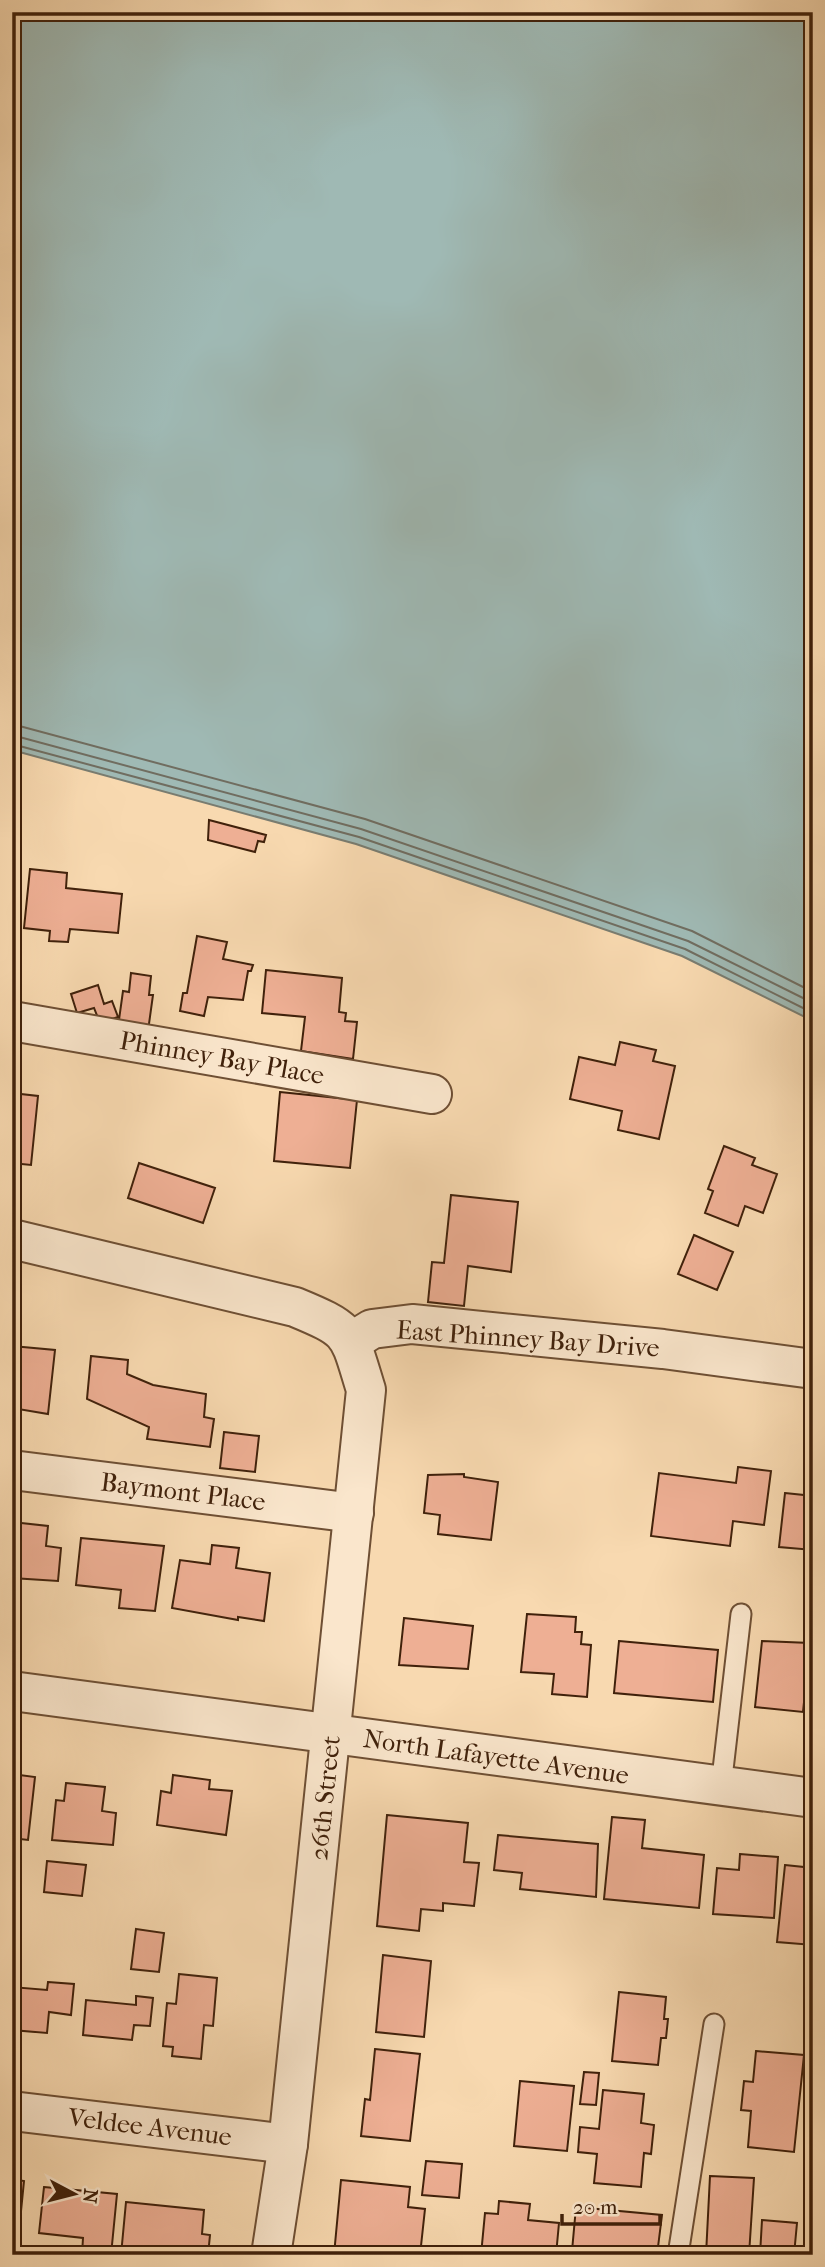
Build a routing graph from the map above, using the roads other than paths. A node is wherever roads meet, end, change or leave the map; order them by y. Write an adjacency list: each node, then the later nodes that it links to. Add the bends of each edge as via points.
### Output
1 (12, 1021): 2 (street, Phinney Bay Place)
2 (432, 1094)
3 (12, 1239): 4 (street, via 295,1307 336,1324)
4 (351, 1342): 5 (street, East Phinney Bay Drive, via 372,1329 412,1324); 7 (street, 26th Street, via 366,1390)
5 (813, 1368)
6 (12, 1470): 7 (street, Baymont Place)
7 (354, 1513): 10 (street, 26th Street)
8 (741, 1614): 11 (lane)
9 (12, 1691): 10 (street, North Lafayette Avenue)
10 (332, 1735): 11 (street, North Lafayette Avenue); 15 (street, 26th Street)
11 (721, 1787): 12 (street, North Lafayette Avenue)
12 (813, 1798)
13 (714, 2024): 17 (lane)
14 (12, 2111): 15 (street, Veldee Avenue)
15 (288, 2144): 16 (street, 26th Street)
16 (271, 2255)
17 (678, 2255)

